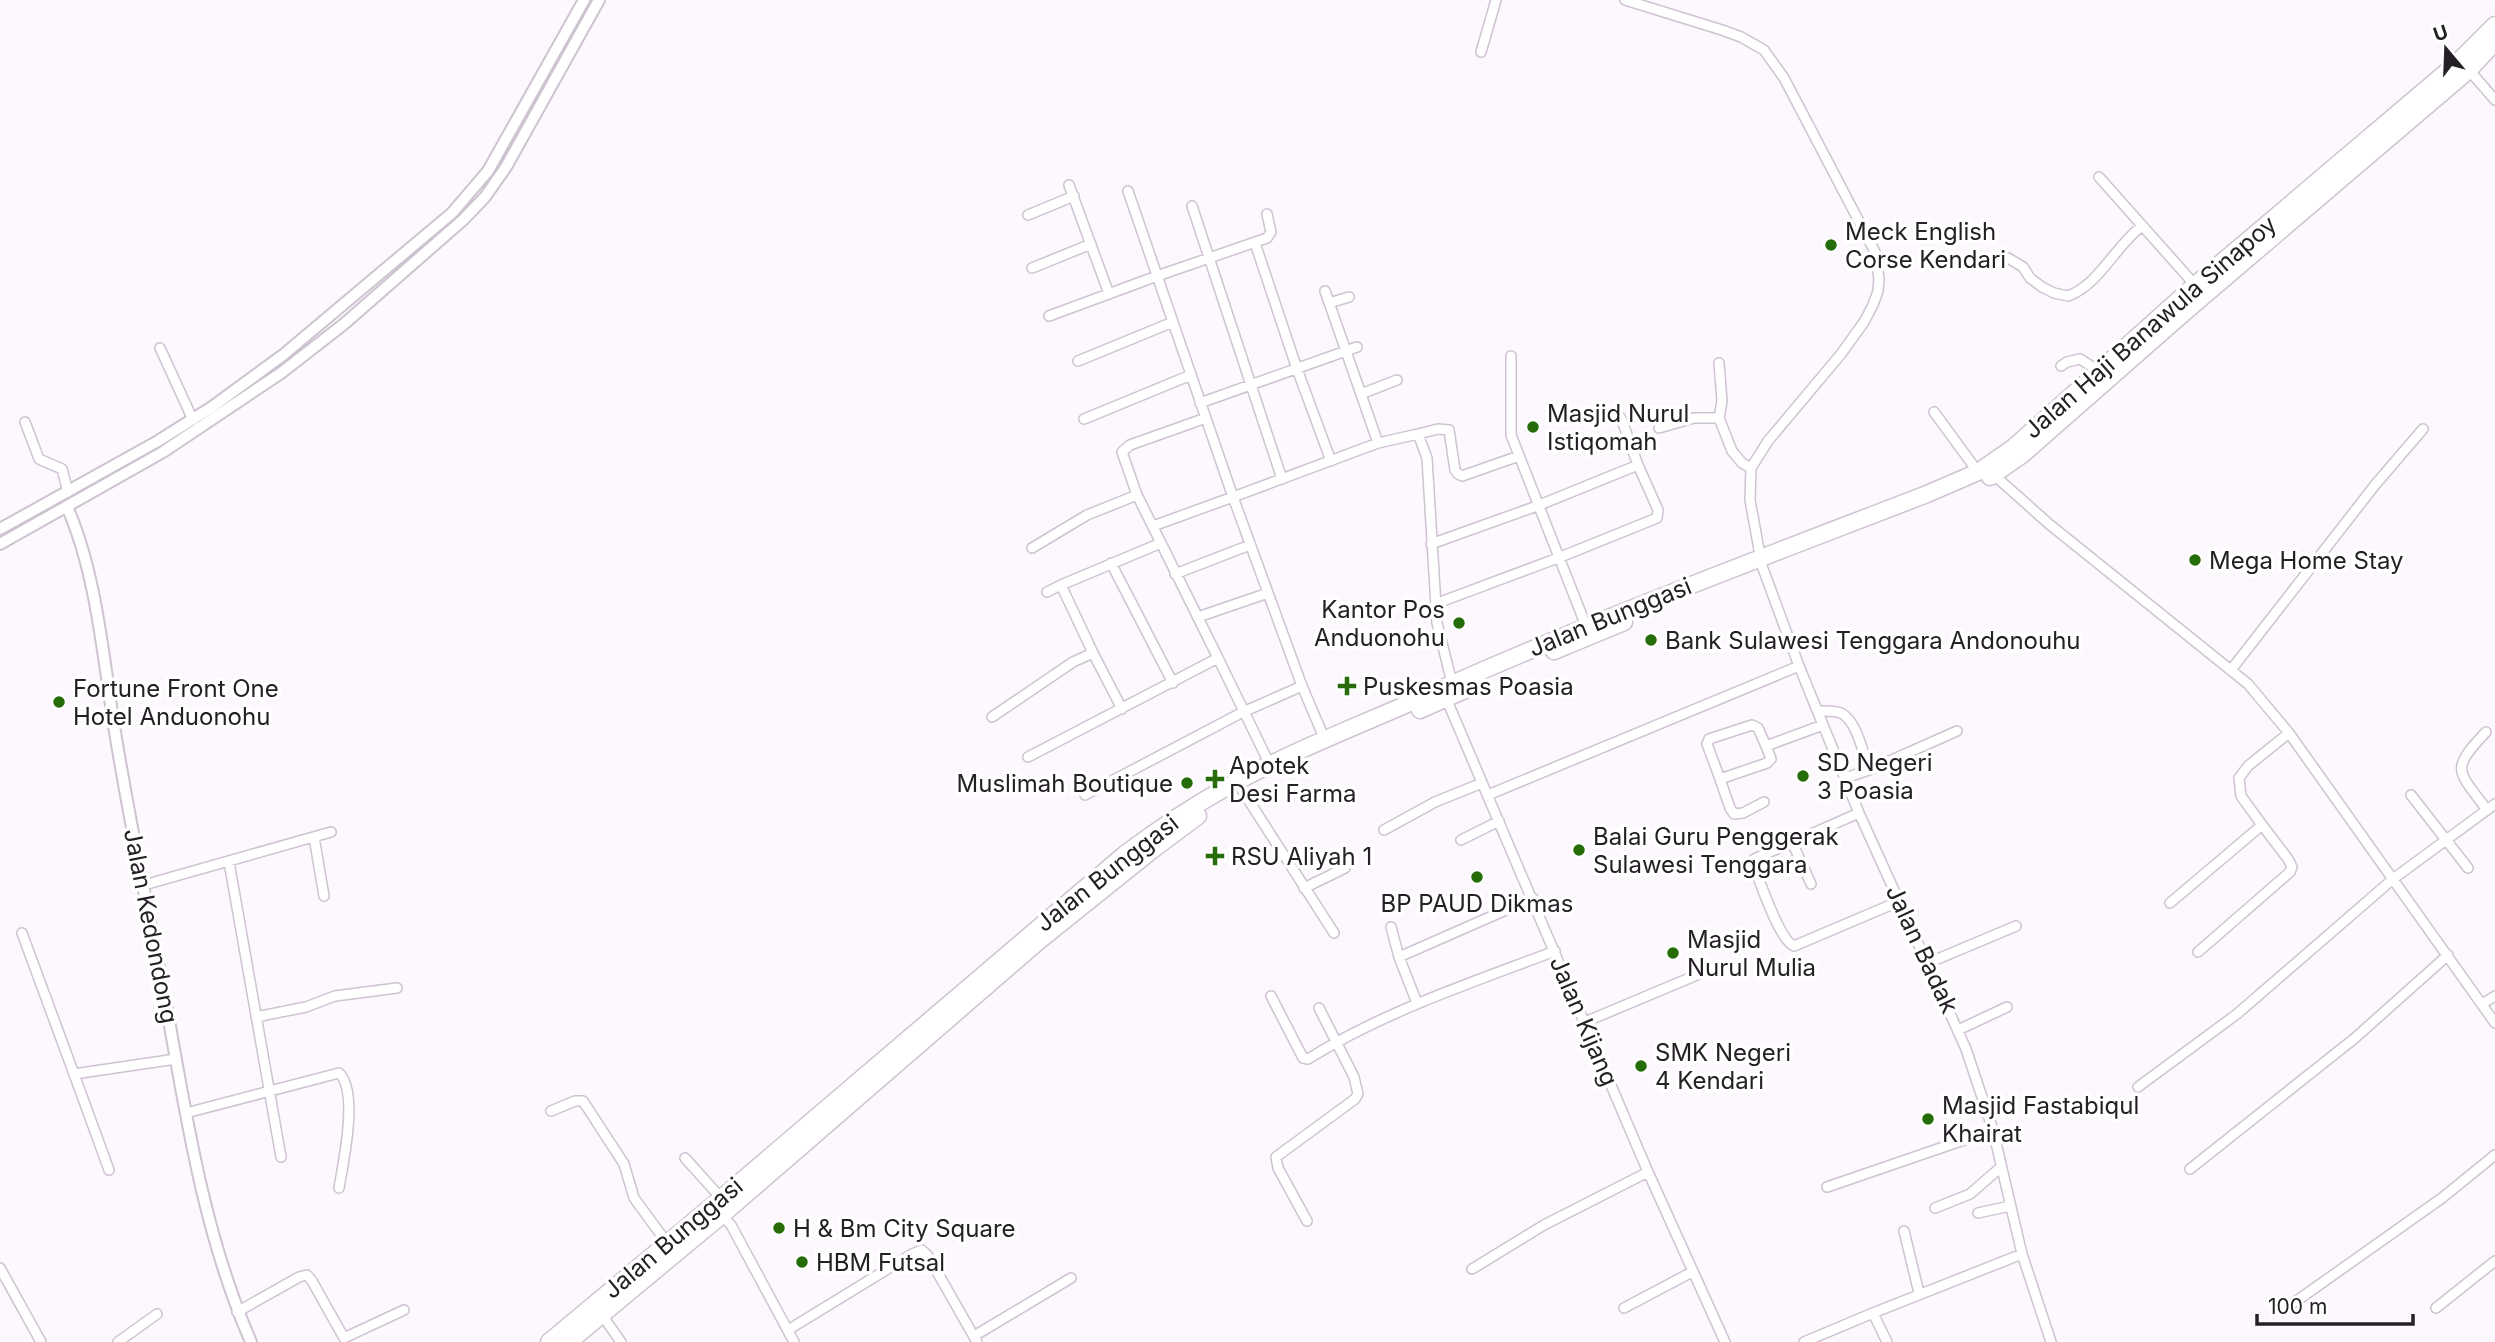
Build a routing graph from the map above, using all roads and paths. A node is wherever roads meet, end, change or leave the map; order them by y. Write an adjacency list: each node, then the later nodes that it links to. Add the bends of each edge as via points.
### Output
1 (584, 0): 49 (street, via 478,186 452,214 283,355)
2 (599, 0): 55 (street, via 494,186 464,219 281,373)
3 (1496, 0): 6 (street)
4 (1625, 0): 60 (street, via 1722,30 1764,50 1784,78 1877,259 1878,290 1864,322)
5 (2494, 33): 7 (highway, Jalan Haji Banawula Sinapoy); 23 (highway, Jalan Haji Banawula Sinapoy)
6 (1481, 52)
7 (2469, 70): 8 (street); 56 (highway, Jalan Haji Banawula Sinapoy)
8 (2495, 100)
9 (2099, 177): 16 (street)
10 (1069, 185): 12 (street)
11 (1128, 191): 22 (street)
12 (1074, 196): 15 (street); 18 (street)
13 (1192, 206): 19 (street)
14 (1266, 214): 17 (street, via 1271,234)
15 (1028, 215)
16 (2142, 226): 20 (street, via 2125,239 2094,278 2067,296 2042,287); 23 (street)
17 (1255, 243): 19 (street); 37 (street)
18 (1091, 244): 21 (street); 25 (street)
19 (1209, 258): 22 (street); 41 (street)
20 (2008, 258)
21 (1032, 268)
22 (1157, 276): 25 (street); 29 (street)
23 (2195, 285): 38 (highway, Jalan Haji Banawula Sinapoy)
24 (1325, 291): 27 (street)
25 (1110, 294): 28 (street)
26 (1349, 297): 27 (street)
27 (1329, 303): 32 (street)
28 (1049, 316)
29 (1173, 321): 34 (street); 39 (street)
30 (1357, 347): 32 (street)
31 (160, 348): 49 (street)
32 (1346, 351): 37 (street); 42 (street)
33 (1511, 356): 57 (street, via 1510,429)
34 (1078, 361)
35 (1720, 363): 47 (street)
36 (2061, 366): 38 (street, via 2080,359)
37 (1297, 369): 41 (street); 58 (street)
38 (2099, 371): 56 (highway, Jalan Haji Banawula Sinapoy)
39 (1191, 375): 43 (street); 48 (street)
40 (1397, 380): 42 (street)
41 (1251, 385): 43 (street); 62 (street)
42 (1361, 394): 54 (street)
43 (1200, 403): 45 (street)
44 (1934, 412): 61 (street)
45 (1206, 418): 64 (street, via 1123,449); 65 (street)
46 (1621, 418): 59 (street)
47 (1719, 418): 51 (street, via 1695,418); 60 (street, via 1731,451)
48 (1084, 419)
49 (192, 420): 55 (street)
50 (25, 422): 63 (street, via 39,459 62,469)
51 (1658, 428)
52 (2423, 429): 88 (street)
53 (1418, 433): 54 (street); 57 (street, via 1449,430 1455,470 1462,476); 72 (street, Jalan Kijang, via 1427,458)
54 (1378, 443): 58 (street)
55 (161, 446): 63 (street); 67 (street)
56 (2018, 451): 61 (highway, Jalan Haji Banawula Sinapoy)
57 (1519, 456): 66 (street)
58 (1331, 461): 62 (street)
59 (1638, 465): 66 (street); 75 (street, via 1658,517)
60 (1751, 468): 76 (street, Jalan Badak, via 1750,500)
61 (1986, 473): 76 (highway, Jalan Haji Banawula Sinapoy); 88 (street)
62 (1282, 479): 65 (street)
63 (68, 492): 69 (street)
64 (1137, 495): 68 (street); 74 (street, via 1087,515)
65 (1233, 497): 68 (street); 73 (street)
66 (1537, 506): 72 (street); 75 (street)
67 (67, 507): 71 (street); 130 (street, Jalan Kedondong, via 80,539 94,602)
68 (1153, 526): 70 (street)
69 (0, 529)
70 (1161, 543): 77 (street); 78 (street)
71 (0, 544)
72 (1432, 544): 82 (street, Jalan Kijang)
73 (1250, 545): 78 (street); 81 (street)
74 (1032, 548)
75 (1558, 558): 82 (street); 84 (street)
76 (1761, 561): 84 (highway, Jalan Bunggasi); 87 (street, Jalan Badak); 91 (highway, Jalan Bunggasi, via 1565,647)
77 (1111, 563): 79 (street); 89 (street)
78 (1175, 574): 83 (street)
79 (1061, 585): 80 (street); 85 (street)
80 (1047, 592)
81 (1268, 593): 83 (street); 90 (street)
82 (1436, 604): 91 (street, Jalan Kijang)
83 (1198, 617): 86 (street)
84 (1586, 626): 91 (highway, Jalan Bunggasi)
85 (1093, 653): 92 (street); 95 (street)
86 (1219, 659): 89 (street); 94 (street)
87 (1799, 666): 93 (street, Jalan Badak); 111 (street)
88 (2231, 670): 100 (street)
89 (1173, 683): 92 (street)
90 (1302, 685): 94 (street); 101 (street)
91 (1449, 691): 97 (highway, Jalan Bunggasi); 108 (street, Jalan Kijang)
92 (1122, 709): 103 (street)
93 (1818, 711): 96 (street, Jalan Badak); 105 (street, via 1833,711 1852,723)
94 (1243, 712): 104 (street); 110 (street)
95 (992, 717)
96 (1823, 725): 102 (street); 106 (street, Jalan Badak)
97 (1357, 731): 101 (highway, Jalan Bunggasi); 109 (highway, Jalan Bunggasi)
98 (1957, 731): 105 (street)
99 (2486, 732): 114 (street, via 2464,755 2461,765 2462,776)
100 (2289, 733): 117 (street, via 2239,778 2241,796); 128 (street)
101 (1325, 740): 104 (highway, Jalan Bunggasi)
102 (1766, 746): 107 (street, via 1769,762); 107 (street, via 1758,727 1752,725 1709,739 1708,749)
103 (1028, 757)
104 (1270, 765): 124 (highway, Jalan Bunggasi, via 1200,803)
105 (1870, 769): 106 (street)
106 (1845, 778): 115 (street, Jalan Badak)
107 (1720, 779): 113 (street, via 1734,814)
108 (1482, 783): 111 (street, Jalan Kijang); 118 (street)
109 (1242, 790): 124 (highway, Jalan Bunggasi); 131 (street)
110 (1085, 795)
111 (1488, 795): 116 (street, Jalan Kijang)
112 (2411, 795): 121 (street)
113 (1764, 802)
114 (2491, 807): 121 (street)
115 (1860, 813): 123 (street); 134 (street, Jalan Badak)
116 (1499, 821): 122 (street); 133 (street, Jalan Kijang)
117 (2262, 825): 135 (street); 141 (street, via 2288,859 2290,872)
118 (1384, 830)
119 (331, 832): 120 (street)
120 (314, 837): 125 (street); 132 (street)
121 (2448, 839): 127 (street); 128 (street)
122 (1461, 840)
123 (1792, 842): 129 (street); 134 (street, via 1753,861 1790,946)
124 (1128, 860): 174 (highway, Jalan Bunggasi)
125 (229, 862): 130 (street); 153 (street)
126 (1345, 868): 131 (street)
127 (2468, 868)
128 (2393, 879): 142 (street); 160 (street, via 2257,997)
129 (1811, 884)
130 (144, 885): 158 (street, Jalan Kedondong)
131 (1304, 888): 139 (street)
132 (324, 896)
133 (1533, 898): 140 (street, Jalan Kijang); 143 (street)
134 (1900, 901): 144 (street, Jalan Badak)
135 (2169, 903)
136 (2016, 926): 144 (street)
137 (1391, 927): 143 (street)
138 (22, 933): 159 (street)
139 (1334, 933)
140 (1555, 951): 149 (street); 154 (street, Jalan Kijang)
141 (2198, 952)
142 (2448, 955): 150 (street); 169 (street, via 2345,1046)
143 (1399, 957): 149 (street)
144 (1928, 962): 156 (street, Jalan Badak)
145 (1704, 972): 154 (street)
146 (397, 988): 153 (street, via 335,996)
147 (1271, 996): 157 (street, via 1303,1058)
148 (2495, 996): 150 (street)
149 (1417, 1003): 157 (street)
150 (2482, 1004): 155 (street)
151 (2007, 1007): 156 (street)
152 (1319, 1008): 157 (street)
153 (256, 1017): 161 (street)
154 (1585, 1022): 171 (street, Jalan Kijang)
155 (2495, 1023)
156 (1958, 1030): 164 (street, Jalan Badak)
157 (1336, 1040): 178 (street, via 1354,1077 1357,1097 1276,1159)
158 (176, 1059): 159 (street); 163 (street, Jalan Kedondong)
159 (74, 1074): 170 (street)
160 (2138, 1087)
161 (268, 1091): 163 (street); 166 (street); 173 (street, via 335,1073 342,1076 349,1124)
162 (551, 1111): 180 (street, via 583,1101 624,1164 634,1198)
163 (186, 1113): 192 (street, Jalan Kedondong)
164 (1993, 1130): 168 (street, Jalan Badak); 172 (street)
165 (2495, 1155): 188 (street)
166 (281, 1157)
167 (685, 1158): 174 (street)
168 (2001, 1167): 175 (street, Jalan Badak); 176 (street, via 1970,1194)
169 (2190, 1169)
170 (109, 1170)
171 (1648, 1172): 184 (street, via 1544,1225); 185 (street, Jalan Kijang)
172 (1828, 1187)
173 (339, 1188)
174 (718, 1206): 180 (highway, Jalan Bunggasi); 195 (highway, Jalan Bunggasi); 196 (street)
175 (2010, 1206): 177 (street); 181 (street, Jalan Badak)
176 (1935, 1208)
177 (1978, 1213)
178 (1307, 1221)
179 (1904, 1231): 187 (street)
180 (667, 1243): 201 (highway, Jalan Bunggasi)
181 (2022, 1254): 187 (street); 208 (street, Jalan Badak)
182 (2495, 1262): 190 (street)
183 (0, 1268): 198 (street)
184 (1472, 1269)
185 (1692, 1272): 189 (street); 205 (street, Jalan Kijang)
186 (1071, 1278): 197 (street)
187 (1919, 1293): 193 (street)
188 (2295, 1302)
189 (1624, 1308)
190 (2436, 1308)
191 (404, 1310): 192 (street, via 344,1338 307,1275)
192 (237, 1312): 200 (street, Jalan Kedondong)
193 (1873, 1313): 206 (street); 207 (street)
194 (158, 1314): 199 (street)
195 (602, 1315): 202 (highway, Jalan Bunggasi); 203 (street)
196 (788, 1330): 197 (street, via 922,1250); 204 (street)
197 (976, 1339)
198 (41, 1342)
199 (118, 1342)
200 (251, 1342)
201 (549, 1342)
202 (569, 1342)
203 (621, 1342)
204 (794, 1342)
205 (1725, 1342)
206 (1804, 1342)
207 (1886, 1342)
208 (2051, 1342)

